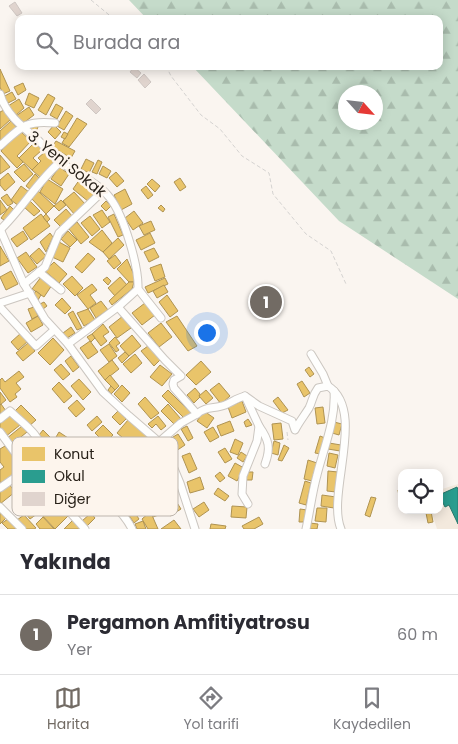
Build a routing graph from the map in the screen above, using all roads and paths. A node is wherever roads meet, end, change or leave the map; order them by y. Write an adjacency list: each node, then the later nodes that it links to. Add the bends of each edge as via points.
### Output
1 (91, 0): 2 (path)
2 (109, 15)
3 (168, 70): 13 (path, via 201,115 220,129 242,156 269,173 273,194 306,234 331,250)
4 (1, 98): 6 (street, 3. Yeni Sokak)
5 (55, 123): 6 (street, via 39,122)
6 (21, 127): 7 (street); 8 (street, 3. Yeni Sokak)
7 (0, 146)
8 (60, 162): 9 (street, 3. Yeni Sokak); 10 (street, via 49,171 16,216)
9 (103, 191): 11 (street, via 59,234 45,267); 14 (street, 3. Yeni Sokak, via 116,207 128,238)
10 (0, 230): 12 (street)
11 (39, 272): 12 (street); 15 (street)
12 (24, 284): 16 (street)
13 (346, 284)
14 (138, 289): 18 (street); 20 (street)
15 (61, 290)
16 (30, 292): 17 (street); 21 (street)
17 (0, 303)
18 (118, 306): 22 (street); 26 (street, via 181,376 174,380 174,388)
19 (0, 307): 21 (street, via 36,346)
20 (161, 318)
21 (54, 330): 22 (street)
22 (68, 344): 31 (street, via 103,392)
23 (311, 354): 24 (street)
24 (331, 388): 25 (street, via 318,388 312,395 295,430 292,421); 46 (street, via 335,400 330,432 316,476); 47 (street, via 341,401 344,418 344,454 337,510)
25 (244, 396): 26 (street, via 223,406 202,409); 28 (street)
26 (197, 414): 32 (street)
27 (0, 419): 30 (street, via 10,411)
28 (259, 426): 34 (street, via 270,452); 38 (street, via 257,441 242,476 242,494)
29 (0, 432): 33 (street)
30 (36, 437)
31 (154, 437)
32 (166, 437)
33 (12, 448)
34 (265, 464)
35 (178, 478): 45 (street)
36 (12, 480): 37 (street)
37 (0, 488)
38 (248, 504)
39 (0, 507): 42 (street)
40 (73, 516): 43 (street)
41 (124, 516): 44 (street)
42 (22, 529)
43 (85, 529)
44 (132, 529)
45 (194, 529)
46 (306, 529)
47 (341, 529)

